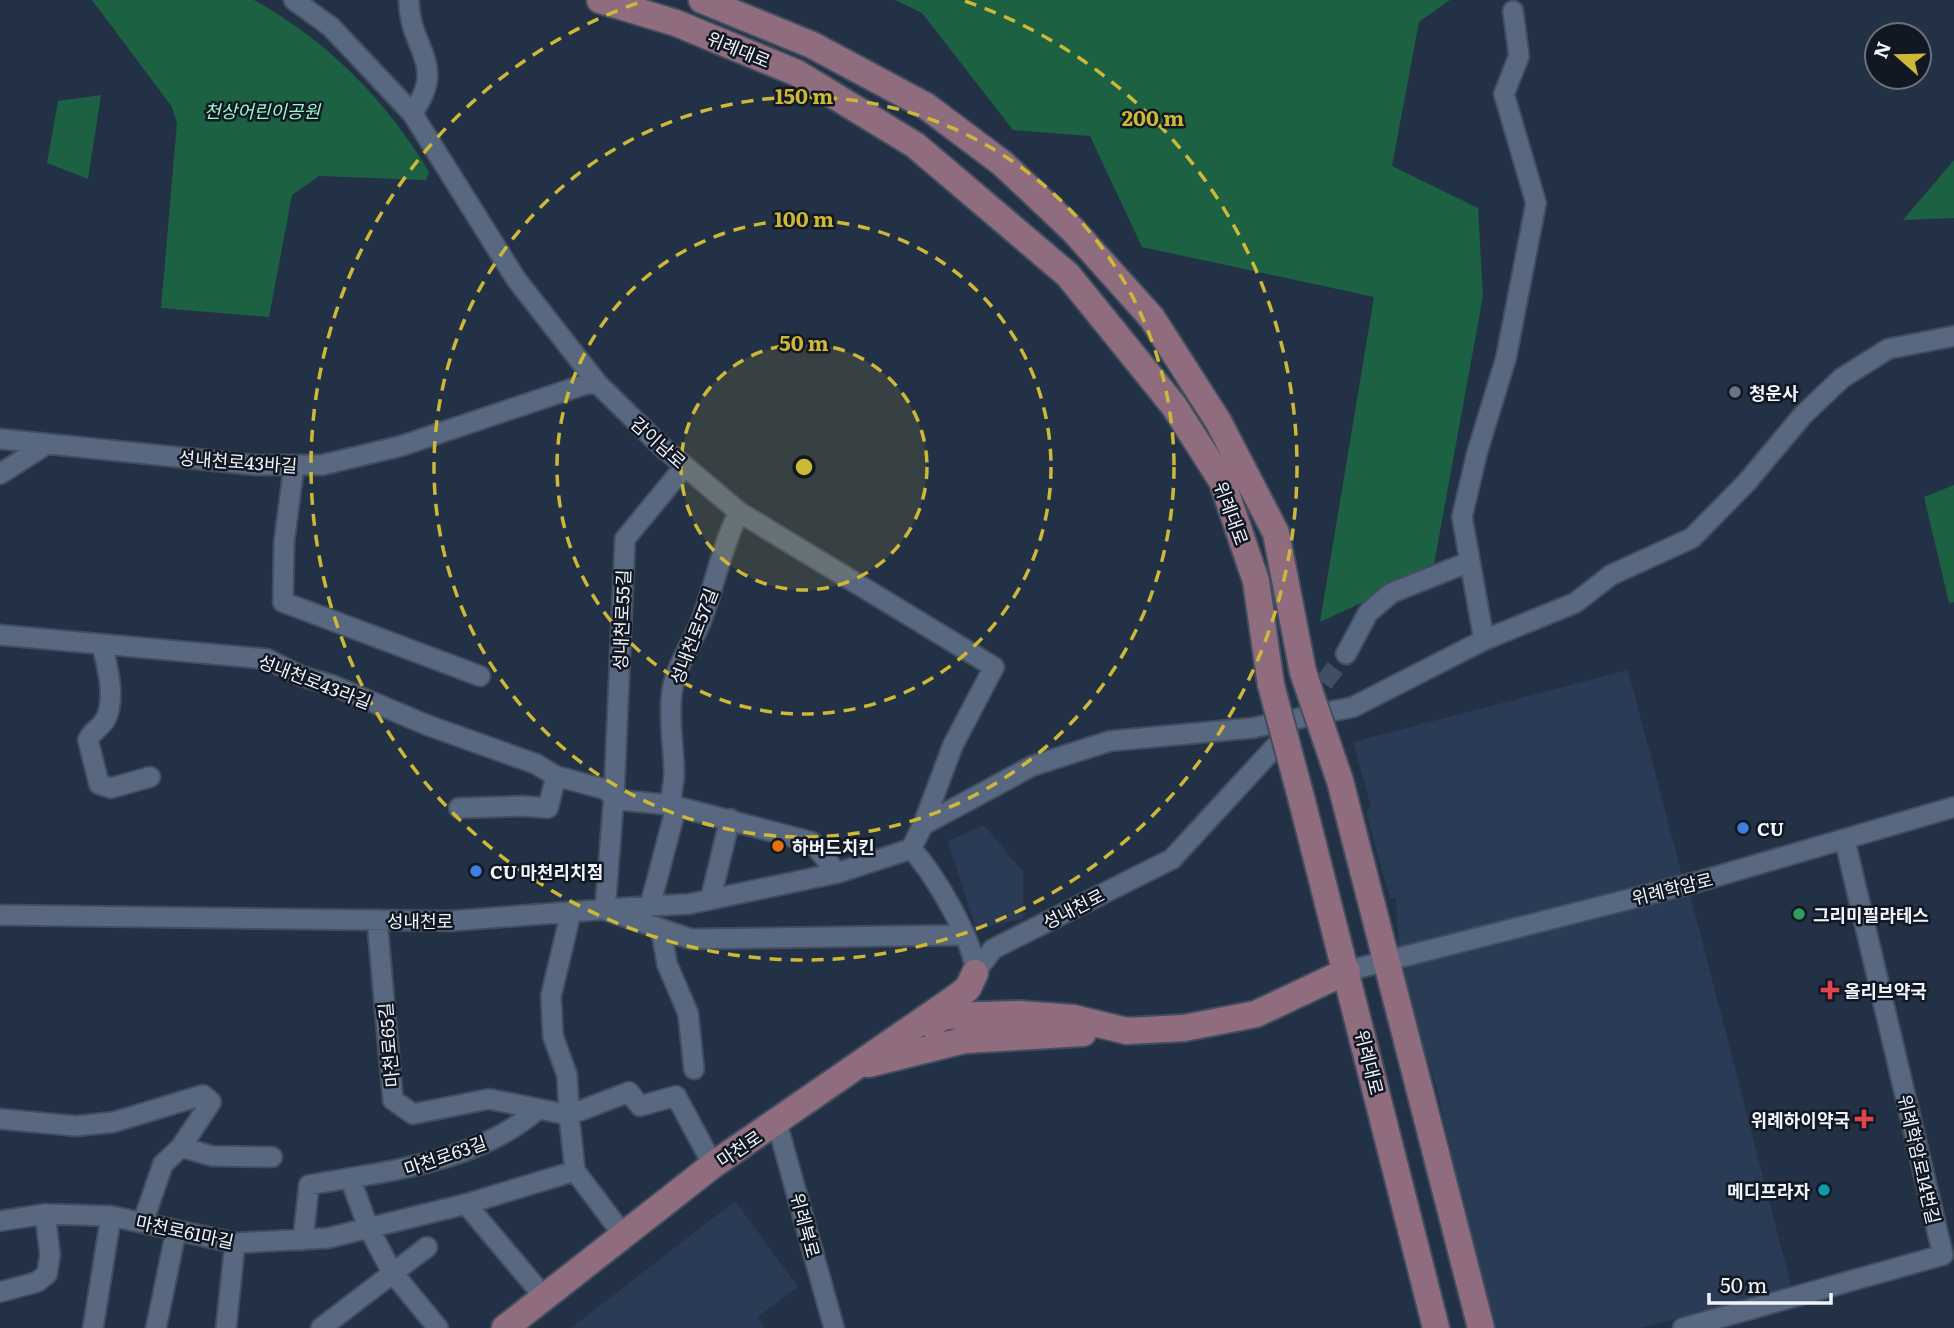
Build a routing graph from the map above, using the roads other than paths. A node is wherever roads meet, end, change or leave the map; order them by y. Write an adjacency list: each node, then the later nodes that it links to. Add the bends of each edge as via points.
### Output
1 (294, 0): 6 (street, 감이남로, via 331,27)
2 (409, 0): 6 (street, via 409,19 427,58 427,94)
3 (600, 0): 42 (main road, 위례대로, bridge, via 676,23 797,73 915,145 1068,275 1174,406 1222,481 1256,581 1271,685)
4 (702, 0): 41 (main road, 위례대로, bridge, via 812,45 926,106 1003,163 1073,230 1152,318 1218,421 1276,533 1303,672 1340,781)
5 (1513, 10): 15 (street, via 1519,56 1504,94 1536,203 1506,358 1462,517)
6 (412, 113): 8 (street, 감이남로, via 516,279)
7 (1954, 336): 17 (street, via 1888,349 1842,378 1692,538 1611,575 1575,603)
8 (598, 384): 11 (street, 성내천로43바길, via 586,384 401,446 322,465); 12 (street, 감이남로)
9 (0, 439): 10 (street, 성내천로43바길)
10 (47, 444): 11 (street, 성내천로43바길); 13 (street)
11 (294, 466): 20 (street, via 284,543 283,602)
12 (685, 466): 14 (street, 감이남로); 24 (street, 성내천로55길, via 625,539)
13 (0, 474)
14 (739, 512): 25 (street, 성내천로57길, via 672,689 669,716 675,775); 29 (street, 감이남로, via 994,667 953,745)
15 (1469, 562): 17 (street); 19 (street, via 1391,593 1368,613)
16 (0, 635): 18 (street, 성내천로43라길)
17 (1484, 640): 29 (street, via 1353,706 1296,720 1110,741 1032,766)
18 (102, 644): 22 (street, 성내천로43라길, via 267,659 426,725 536,764); 23 (street, via 109,675 109,708 88,740 99,784 111,788)
19 (1346, 654)
20 (480, 676)
21 (1275, 747): 43 (street, 성내천로, via 1172,859 993,949)
22 (556, 776): 24 (street, 성내천로43라길); 27 (street, via 544,810)
23 (150, 777)
24 (614, 795): 25 (street, via 620,800); 35 (street, 성내천로55길)
25 (671, 805): 28 (street); 34 (street, 성내천로57길, via 674,815)
26 (1954, 807): 30 (street, 위례학암로)
27 (459, 808)
28 (730, 819): 32 (street, via 812,842); 33 (street)
29 (923, 825): 31 (street)
30 (1845, 841): 41 (street, 위례학암로); 80 (street, 위례학암로14번길, via 1943,1255)
31 (911, 849): 32 (street, 성내천로); 40 (street, via 929,866)
32 (837, 873): 33 (street, 성내천로)
33 (711, 897): 34 (street, 성내천로, via 690,904)
34 (650, 906): 35 (street, 성내천로)
35 (605, 910): 36 (street, 성내천로); 39 (street)
36 (571, 912): 38 (street, 성내천로, via 450,921); 49 (street, via 551,996 553,1036 567,1075)
37 (0, 915): 38 (street, 성내천로)
38 (377, 920): 48 (street, 마천로65길, via 393,1100 414,1114 489,1099)
39 (661, 929): 40 (street, via 691,939); 47 (street, via 667,964 688,1013)
40 (963, 935): 43 (street, via 975,960)
41 (1388, 960): 42 (street, 위례학암로); 79 (main road, 위례대로)
42 (1348, 971): 44 (main road, via 1256,1014 1184,1028); 78 (main road, 위례대로)
43 (975, 973): 45 (main road, 마천로, via 965,990)
44 (1127, 1031): 45 (main road, via 1073,1018 945,1016); 46 (main road, via 965,1040)
45 (890, 1044): 46 (main road, 마천로)
46 (858, 1067): 51 (main road, 마천로)
47 (694, 1069)
48 (538, 1109): 49 (street, 마천로65길); 56 (street, 마천로63길, via 506,1134 405,1170)
49 (569, 1115): 54 (street, via 629,1092 640,1106 676,1096); 55 (street)
50 (0, 1119): 52 (street, via 76,1126 114,1122 203,1095 211,1102)
51 (777, 1123): 54 (main road, 마천로); 77 (street, 위례북로)
52 (181, 1147): 53 (street, via 212,1156); 61 (street, via 163,1164)
53 (272, 1157)
54 (713, 1165): 64 (main road, 마천로)
55 (575, 1171): 57 (street, 마천로61마길); 64 (street)
56 (350, 1178): 62 (street); 65 (street, 마천로63길, via 309,1185)
57 (466, 1204): 62 (street, 마천로61마길); 70 (street)
58 (45, 1214): 59 (street, 마천로61마길); 60 (street, 마천로61마길); 69 (street, via 50,1255 47,1274 37,1282)
59 (111, 1216): 61 (street, 마천로61마길); 72 (street)
60 (0, 1221)
61 (143, 1222): 63 (street, 마천로61마길)
62 (368, 1227): 65 (street, 마천로61마길); 68 (street)
63 (176, 1231): 66 (street, 마천로61마길); 73 (street)
64 (624, 1236): 70 (main road, 마천로)
65 (303, 1240): 66 (street, 마천로61마길)
66 (235, 1243): 74 (street)
67 (427, 1247): 68 (street)
68 (392, 1272): 71 (street); 75 (street)
69 (0, 1292)
70 (545, 1298): 76 (main road, 마천로)
71 (434, 1327)
72 (93, 1328)
73 (156, 1328)
74 (226, 1328)
75 (321, 1328)
76 (505, 1328)
77 (834, 1328)
78 (1436, 1328)
79 (1481, 1328)
80 (1683, 1328)

